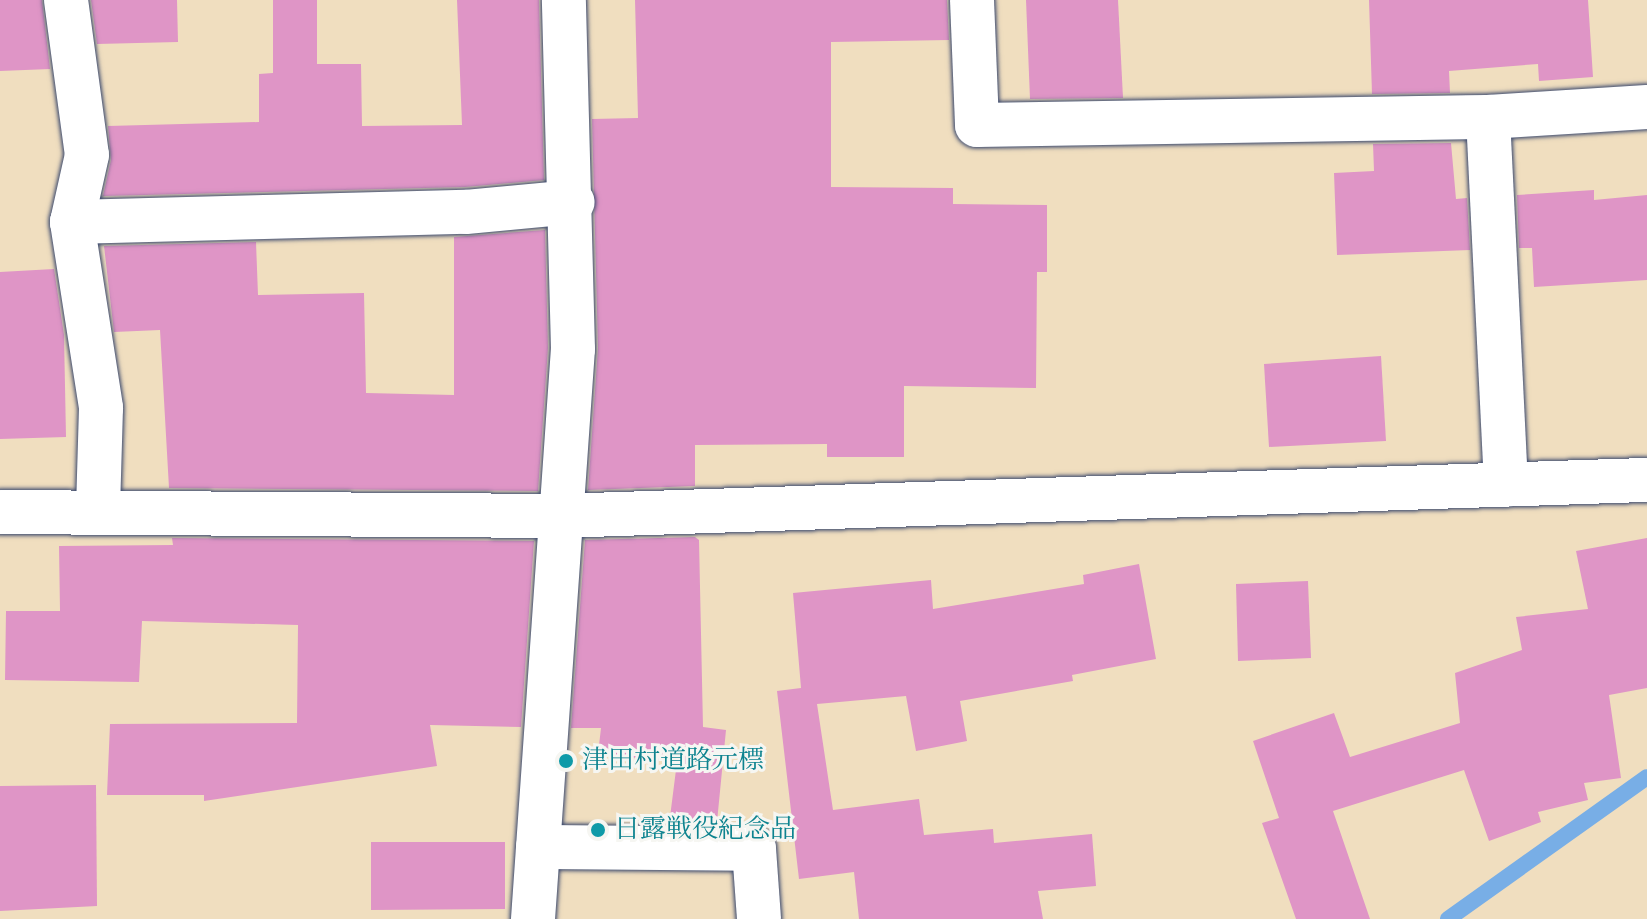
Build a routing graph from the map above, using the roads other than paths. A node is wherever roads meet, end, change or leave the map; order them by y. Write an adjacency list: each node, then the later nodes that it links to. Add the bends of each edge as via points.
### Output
1 (66, 0): 7 (street, via 87,155)
2 (564, 0): 6 (street)
3 (972, 0): 5 (street, via 977,125)
4 (1647, 107): 5 (street)
5 (1488, 117): 9 (street)
6 (573, 202): 7 (street, via 466,212); 12 (street, via 573,349)
7 (72, 222): 11 (street, via 101,408)
8 (1647, 480): 9 (street)
9 (1506, 485): 12 (street)
10 (0, 512): 11 (street)
11 (98, 512): 12 (street)
12 (559, 516): 13 (street)
13 (538, 847): 14 (street); 15 (street, via 754,849)
14 (533, 919)
15 (759, 919)

